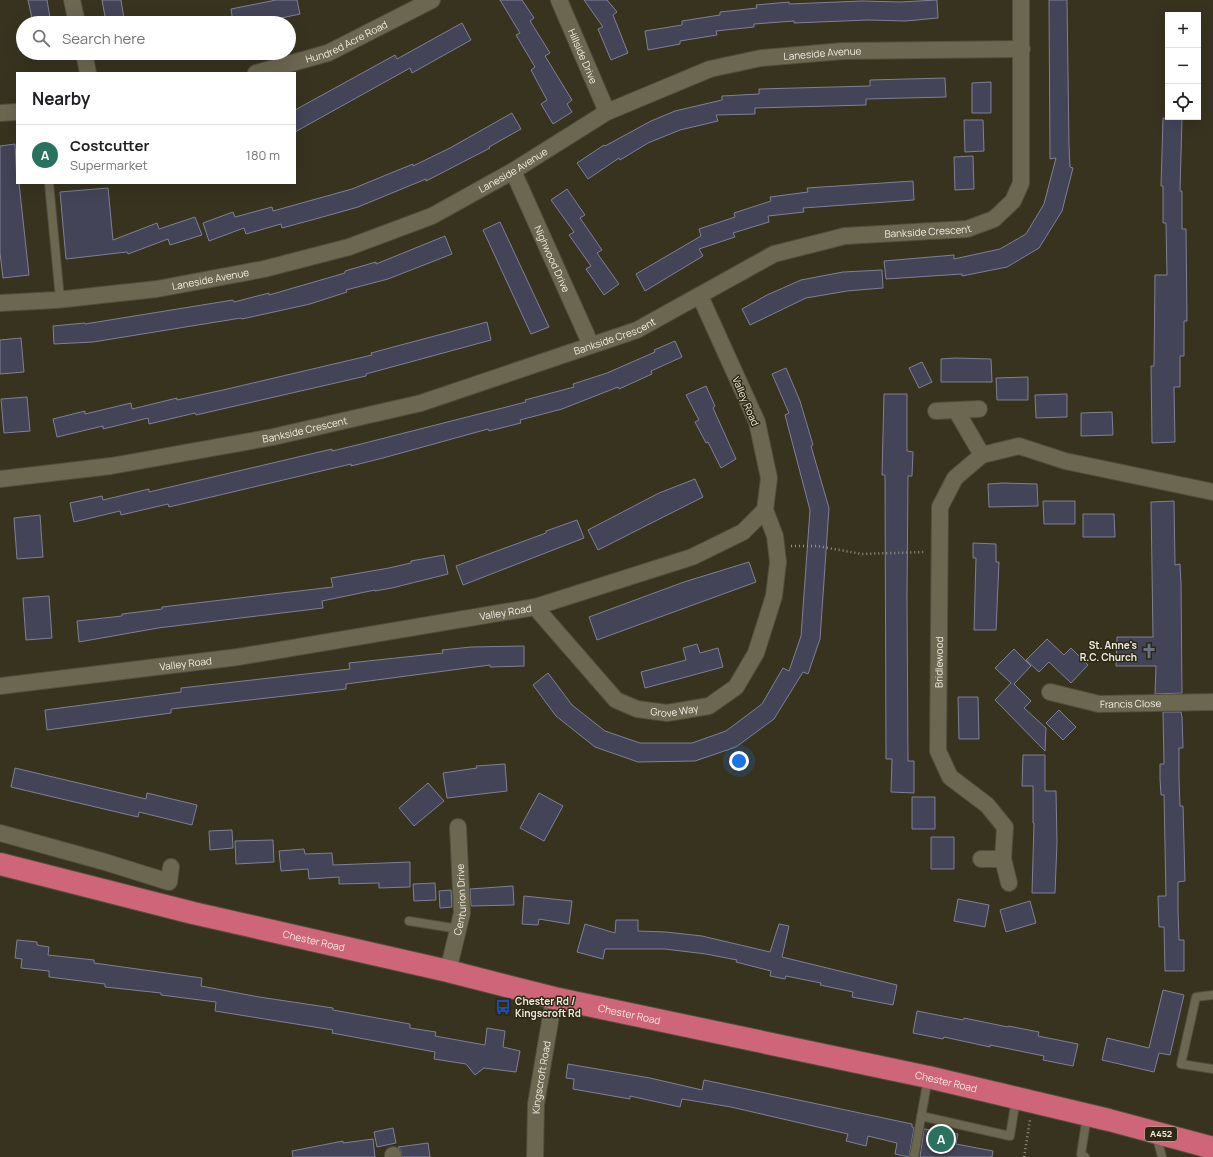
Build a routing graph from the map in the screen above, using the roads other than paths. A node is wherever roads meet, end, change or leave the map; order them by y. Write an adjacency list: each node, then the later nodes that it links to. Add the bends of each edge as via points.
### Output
1 (72, 0): 5 (street)
2 (432, 0): 9 (street, Hundred Acre Road, via 328,52)
3 (559, 0): 11 (street, Hillside Drive)
4 (1021, 0): 6 (street, Bankside Crescent)
5 (75, 16)
6 (1022, 49): 11 (street, Laneside Avenue, via 843,51 761,58 710,68); 15 (street, Bankside Crescent, via 1020,183 1013,201 994,219 967,229 845,236 774,254)
7 (85, 60): 8 (street)
8 (88, 72)
9 (259, 72)
10 (16, 112): 12 (street)
11 (608, 112): 13 (street, Laneside Avenue)
12 (0, 113)
13 (513, 171): 16 (street, Laneside Avenue, via 432,216 349,247 264,269 157,289); 18 (street, Nighwood Drive)
14 (49, 184): 16 (lane)
15 (700, 296): 18 (street, Bankside Crescent, via 638,330); 25 (street, Valley Road, via 757,422 769,478)
16 (60, 299): 17 (street, Laneside Avenue)
17 (0, 303)
18 (591, 345): 23 (street, Bankside Crescent, via 421,403 273,438 111,466)
19 (979, 409): 21 (street)
20 (936, 411): 21 (street)
21 (957, 412): 22 (street)
22 (982, 455): 24 (street, Bridlewood, via 1019,446 1065,461); 33 (street, Bridlewood, via 955,478 940,507 938,751 950,777 987,805 1005,827)
23 (0, 479)
24 (1213, 492)
25 (765, 510): 26 (street, Valley Road, via 743,532 692,557); 26 (street, Grove Way, via 777,545 774,596 756,653 736,687 709,706 668,713 637,709 616,700)
26 (535, 606): 27 (street, Valley Road, via 238,657)
27 (0, 686)
28 (1050, 692): 29 (street, Francis Close, via 1099,704)
29 (1213, 702)
30 (458, 828): 38 (street, Centurion Drive, via 462,913)
31 (0, 833): 35 (street, via 169,882)
32 (981, 859): 33 (street)
33 (1004, 859): 36 (street, Bridlewood)
34 (0, 864): 39 (highway, Chester Road / A452, via 193,913)
35 (171, 867)
36 (1009, 883)
37 (409, 921): 38 (lane)
38 (459, 929): 39 (street, Centurion Drive)
39 (448, 971): 41 (highway, Chester Road / A452)
40 (1213, 995): 42 (lane, via 1196,997 1181,1064)
41 (554, 998): 43 (highway, Chester Road / A452); 49 (street, Kingscroft Road, via 536,1104)
42 (1213, 1069)
43 (928, 1077): 44 (highway, Chester Road / A452); 46 (lane)
44 (1025, 1100): 45 (highway, Chester Road / A452); 46 (lane, via 1010,1136)
45 (1088, 1115): 47 (highway, Chester Road / A452); 51 (lane, via 1081,1154)
46 (921, 1116): 50 (lane)
47 (1156, 1133): 48 (highway, Chester Road / A452); 52 (lane)
48 (1213, 1148)
49 (535, 1157)
50 (914, 1157)
51 (1085, 1157)
52 (1162, 1157)

